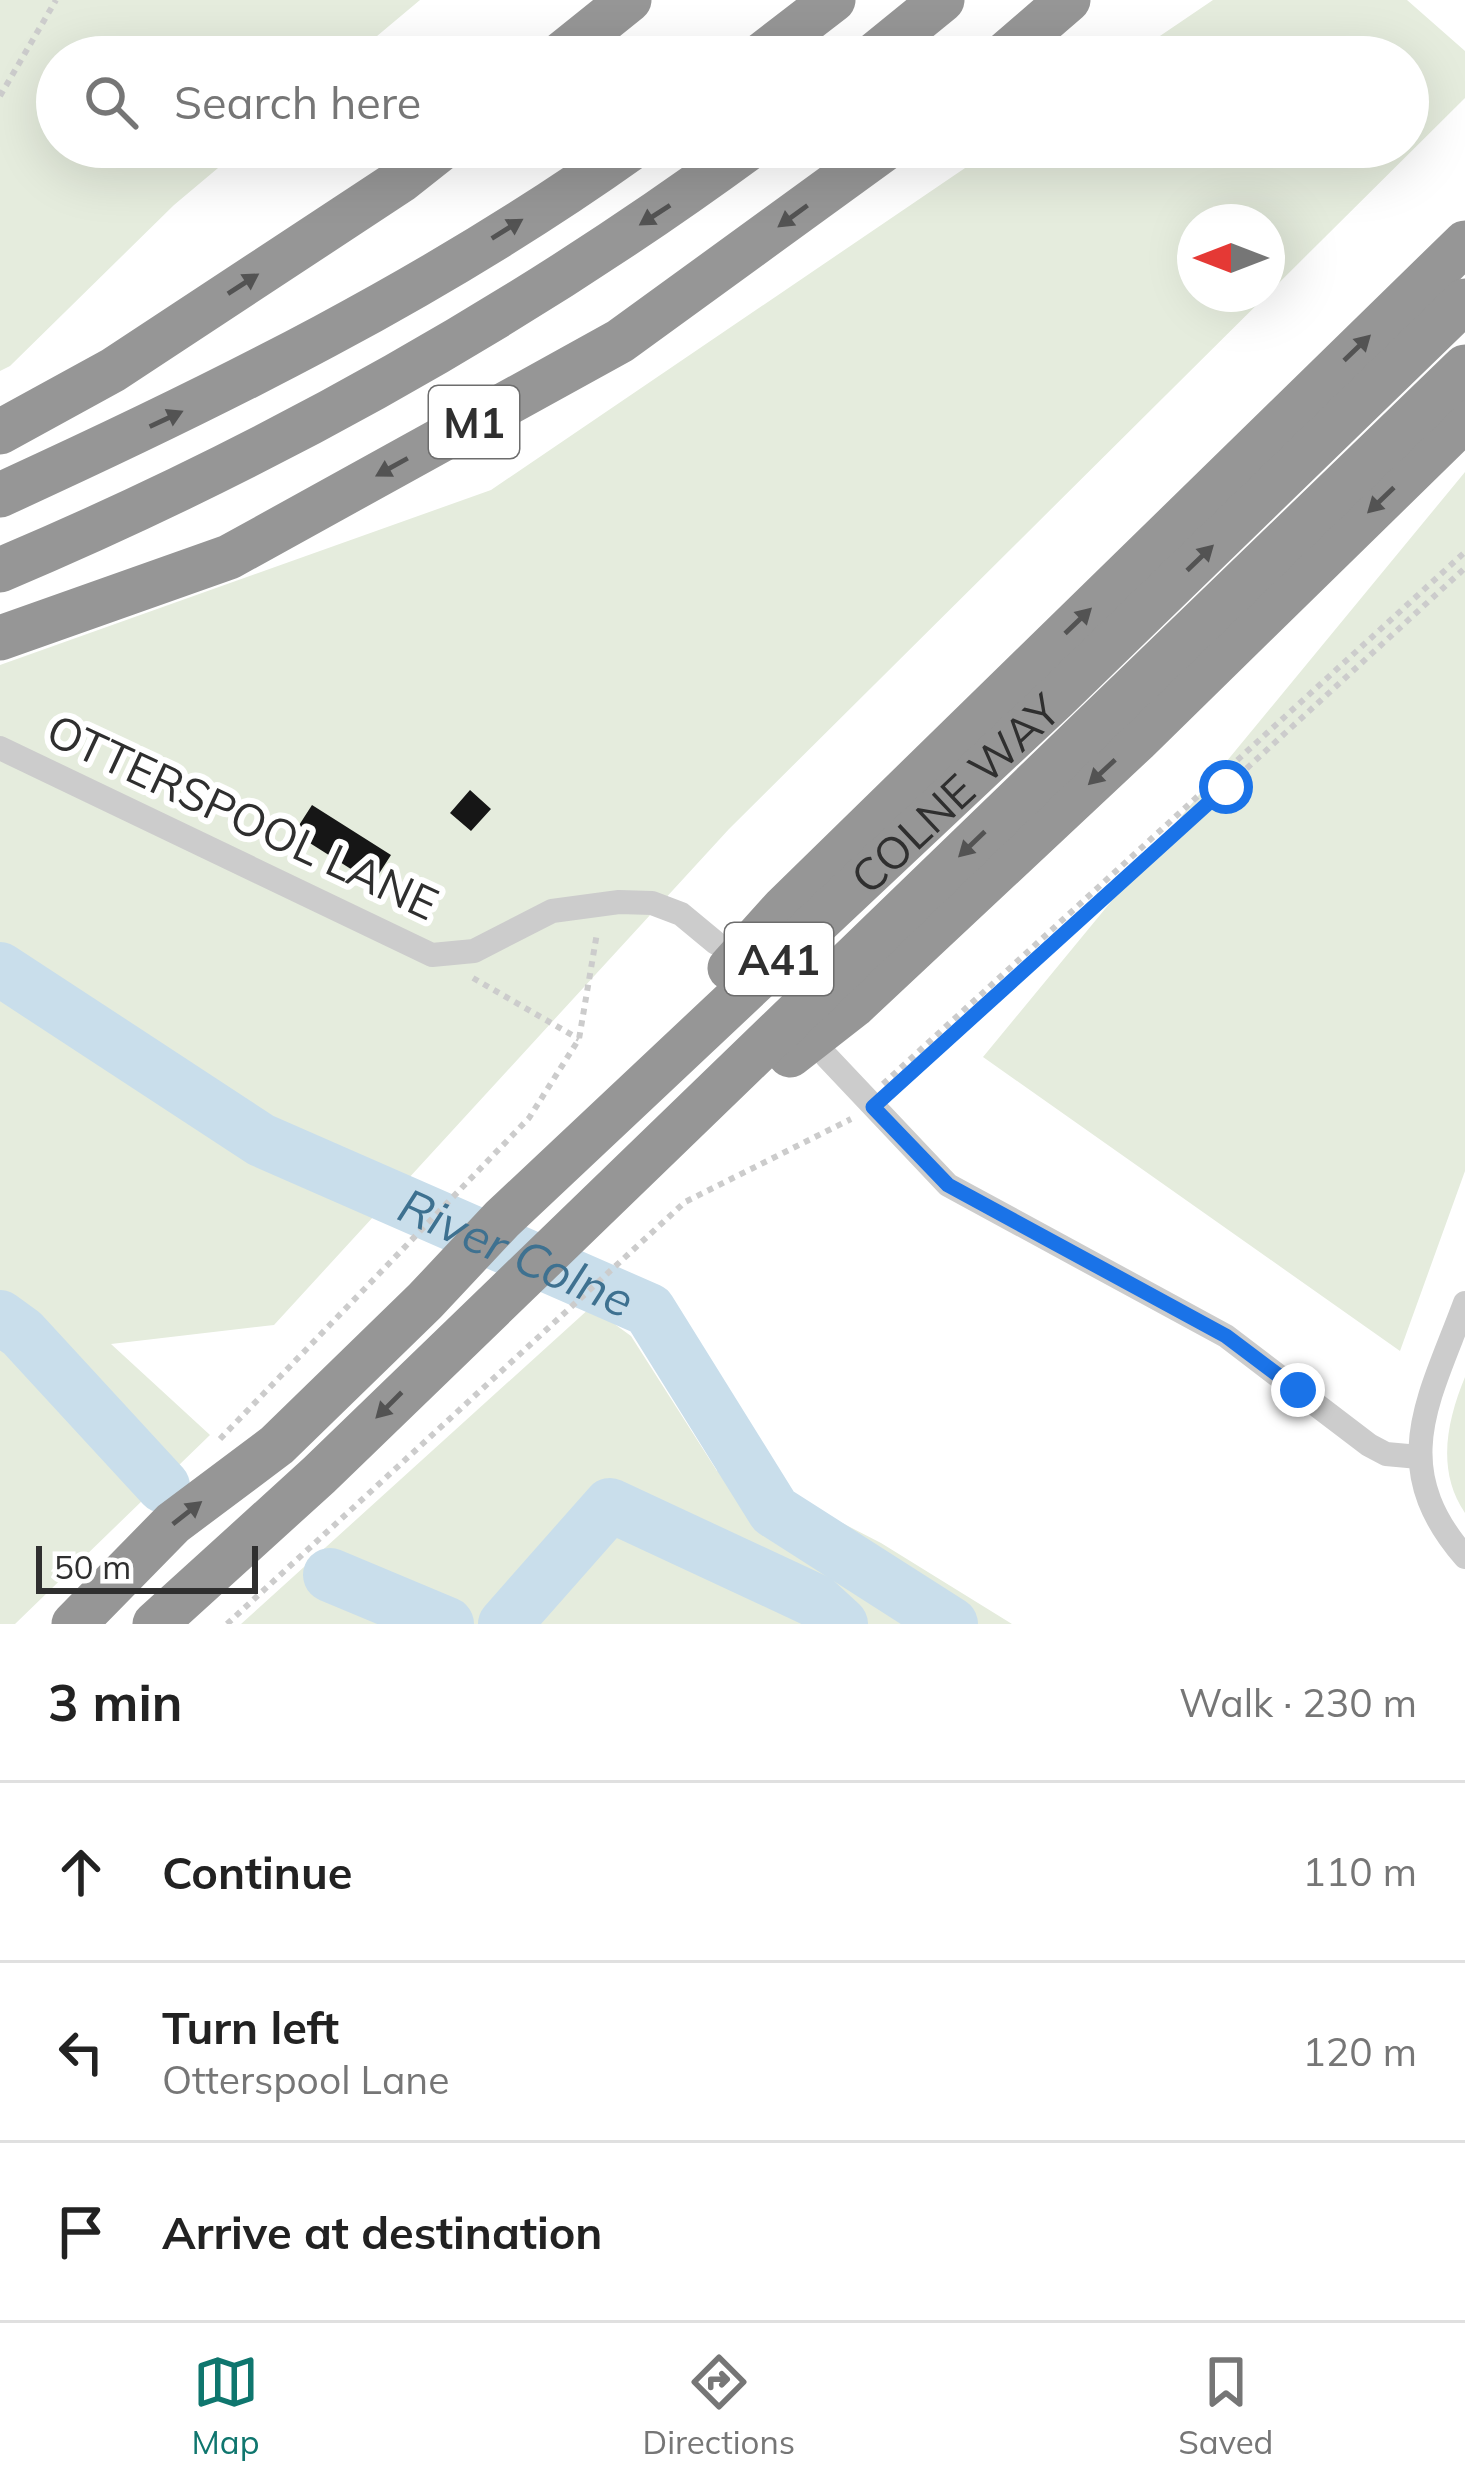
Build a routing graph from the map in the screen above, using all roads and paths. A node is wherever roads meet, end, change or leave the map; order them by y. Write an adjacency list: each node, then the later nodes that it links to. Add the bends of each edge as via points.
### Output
1 (56, 0): 10 (path)
2 (629, 0): 6 (highway)
3 (833, 0): 7 (highway)
4 (942, 0): 8 (highway)
5 (1068, 0): 9 (highway)
6 (584, 36)
7 (786, 36)
8 (898, 36)
9 (1026, 36)
10 (0, 96)
11 (416, 168): 19 (highway, one-way to 11, via 113,370)
12 (601, 168): 20 (highway, one-way to 12, via 340,328)
13 (721, 168): 23 (highway, M1, one-way to 23, via 505,313 357,397)
14 (858, 168): 24 (highway, M1, one-way to 24, via 599,353 229,557)
15 (1465, 243): 33 (highway, one-way to 15, via 784,908)
16 (1465, 301): 33 (highway, COLNE WAY / A41, one-way to 16)
17 (1465, 367): 32 (highway, COLNE WAY / A41, one-way to 32)
18 (1465, 418): 32 (highway, one-way to 32, via 854,1005)
19 (0, 432)
20 (0, 495)
21 (1465, 552): 31 (path)
22 (1465, 568): 31 (path)
23 (0, 570)
24 (0, 638)
25 (0, 748): 28 (street, OTTERSPOOL LANE)
26 (602, 905): 27 (street, OTTERSPOOL LANE, via 652,903 681,914); 28 (street, OTTERSPOOL LANE, via 552,911 474,951); 29 (path)
27 (716, 943)
28 (432, 955): 29 (path)
29 (579, 1039): 34 (path, via 529,1118)
30 (826, 1057): 31 (street)
31 (870, 1103): 36 (street, via 948,1185 1226,1336 1370,1445); 40 (path, via 677,1210)
32 (584, 1216): 39 (highway, COLNE WAY / A41, one-way to 39)
33 (502, 1219): 38 (highway, COLNE WAY / A41, one-way to 33, via 173,1523 278,1445)
34 (358, 1297)
35 (1465, 1303): 36 (street, via 1423,1415)
36 (1419, 1457): 37 (street, via 1433,1513)
37 (1465, 1557)
38 (74, 1624)
39 (155, 1624)
40 (227, 1624)

